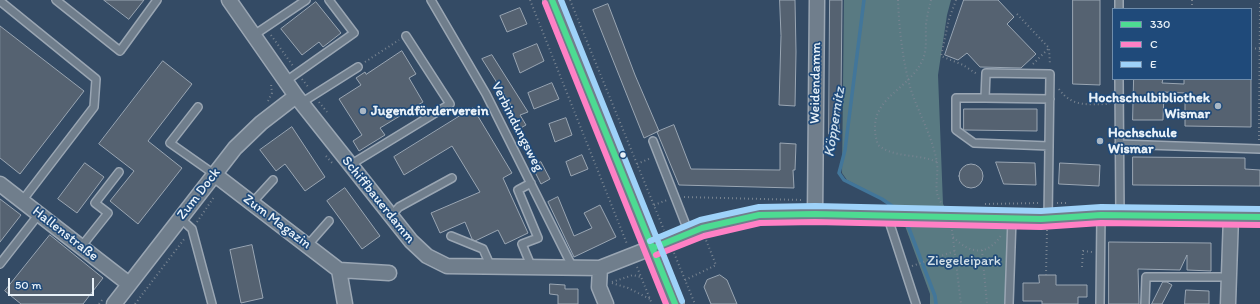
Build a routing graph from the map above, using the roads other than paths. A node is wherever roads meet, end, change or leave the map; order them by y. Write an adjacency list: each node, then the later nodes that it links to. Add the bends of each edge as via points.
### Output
1 (56, 0): 2 (lane, via 120,51)
2 (156, 0)
3 (229, 0): 10 (street, Schiffbauerdamm)
4 (306, 0): 10 (lane)
5 (329, 0): 14 (lane, via 354,33)
6 (431, 0): 28 (lane, Verbindungsweg, via 486,94)
7 (552, 0): 48 (street)
8 (817, 0): 32 (street, Weidendamm)
9 (0, 2): 30 (lane, via 96,79 94,107)
10 (260, 32): 14 (street, Schiffbauerdamm)
11 (406, 36): 23 (lane, via 450,104)
12 (358, 67): 17 (lane, via 314,96)
13 (1119, 80): 20 (lane)
14 (286, 82): 17 (street, Schiffbauerdamm)
15 (985, 98): 16 (lane); 16 (lane, via 986,73 1050,74); 21 (lane, via 956,98 956,130 974,143)
16 (1050, 99): 21 (lane)
17 (299, 100): 23 (street, Schiffbauerdamm); 25 (street, Zum Dock, via 261,123 235,148)
18 (198, 107): 25 (lane, via 170,143)
19 (653, 141): 44 (lane, via 674,197)
20 (1119, 144): 22 (lane); 37 (lane)
21 (1049, 146): 43 (lane)
22 (1259, 149)
23 (343, 167): 36 (street, Schiffbauerdamm)
24 (119, 172): 47 (lane, via 95,203 108,213)
25 (219, 178): 31 (street, Zum Magazin); 40 (street, Zum Dock)
26 (452, 178): 36 (lane, via 399,207)
27 (272, 180): 31 (lane)
28 (530, 183): 51 (lane, via 518,190 538,238 522,244); 53 (lane, Verbindungsweg)
29 (0, 184): 30 (street, Hallenstraße)
30 (22, 201): 33 (street, Hallenstraße)
31 (252, 203): 46 (street, Zum Magazin)
32 (815, 207): 34 (street, Schiffbauerdamm); 44 (street, Schiffbauerdamm, via 758,214)
33 (39, 214): 47 (street, Hallenstraße); 49 (lane)
34 (900, 215): 41 (street, Schiffbauerdamm); 63 (lane)
35 (1101, 215): 37 (street, Schiffbauerdamm); 43 (street, Schiffbauerdamm); 65 (lane)
36 (391, 216): 50 (street, Schiffbauerdamm, via 427,256 447,266)
37 (1120, 216): 38 (street, Schiffbauerdamm)
38 (1231, 216): 39 (street, Schiffbauerdamm); 56 (street)
39 (1260, 217)
40 (180, 218): 57 (street, Zum Dock); 59 (lane, via 192,229)
41 (1012, 218): 43 (street, Schiffbauerdamm); 64 (lane)
42 (329, 222): 46 (lane)
43 (1048, 223)
44 (695, 231): 48 (street, Schiffbauerdamm)
45 (451, 236): 50 (lane, via 483,249)
46 (307, 246): 54 (street, Zum Magazin)
47 (81, 247): 57 (street, Hallenstraße)
48 (653, 248): 52 (street, Schiffbauerdamm); 62 (street)
49 (0, 264)
50 (491, 266): 51 (street, Schiffbauerdamm)
51 (532, 268): 53 (street, Schiffbauerdamm)
52 (600, 268): 53 (street, Schiffbauerdamm); 61 (street, via 599,287)
53 (573, 269)
54 (339, 270): 55 (street); 60 (street)
55 (389, 273)
56 (1230, 277): 66 (lane, via 1146,277); 67 (street)
57 (129, 284): 58 (street, Zum Dock)
58 (114, 304)
59 (212, 304)
60 (345, 304)
61 (606, 304)
62 (675, 304)
63 (916, 304)
64 (1009, 304)
65 (1100, 304)
66 (1145, 304)
67 (1228, 304)

